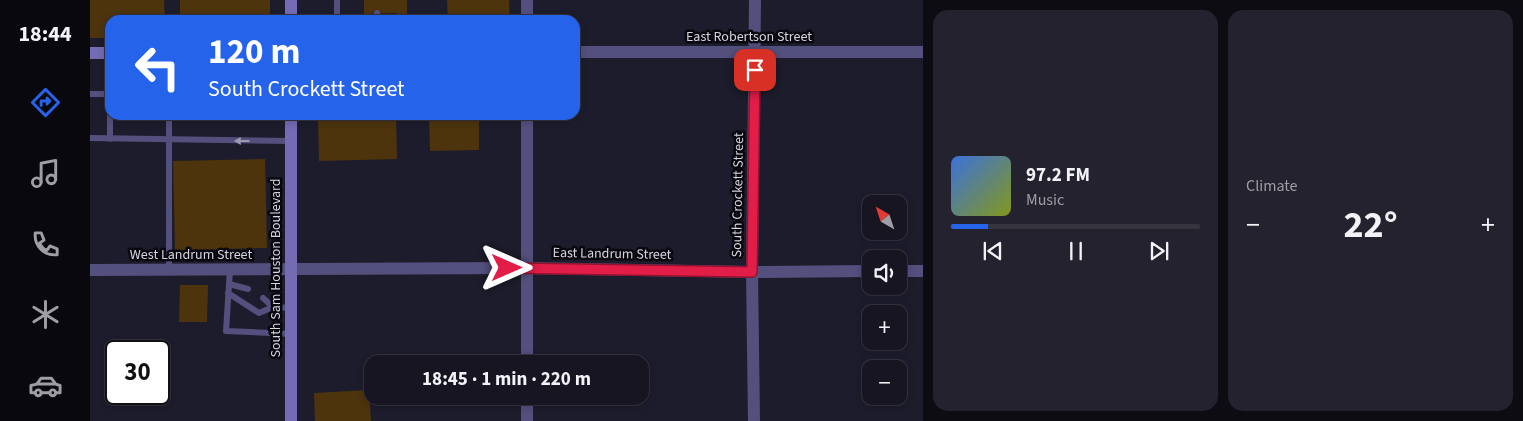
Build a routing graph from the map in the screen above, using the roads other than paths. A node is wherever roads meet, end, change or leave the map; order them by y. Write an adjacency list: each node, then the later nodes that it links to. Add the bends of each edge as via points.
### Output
1 (291, 0): 5 (main road)
2 (337, 0): 6 (lane)
3 (527, 0): 7 (street)
4 (755, 0): 9 (street, South Crockett Street)
5 (291, 15)
6 (337, 15)
7 (527, 15)
8 (580, 52): 9 (street, East Robertson Street)
9 (755, 52): 10 (street, East Robertson Street); 31 (street, South Crockett Street)
10 (923, 52)
11 (90, 53): 12 (main road)
12 (105, 53)
13 (90, 94): 14 (lane)
14 (105, 94)
15 (110, 120): 20 (lane)
16 (169, 120): 21 (lane)
17 (291, 120): 22 (main road, South Sam Houston Boulevard)
18 (527, 120): 23 (street)
19 (90, 138): 20 (lane)
20 (110, 139): 21 (lane)
21 (170, 141): 22 (lane, one-way to 21); 25 (lane)
22 (291, 141): 27 (main road, South Sam Houston Boulevard)
23 (527, 268): 27 (street, East Landrum Street); 31 (street, East Landrum Street); 39 (street)
24 (90, 270): 25 (street, West Landrum Street)
25 (169, 270): 26 (street, West Landrum Street)
26 (230, 270): 27 (street, West Landrum Street); 32 (lane)
27 (292, 270): 37 (main road, South Sam Houston Boulevard)
28 (862, 271): 31 (street, East Landrum Street)
29 (907, 271): 30 (street)
30 (923, 271)
31 (752, 272): 43 (street, South Crockett Street)
32 (228, 284): 33 (lane); 34 (lane)
33 (248, 289)
34 (228, 293): 36 (lane, via 259,313); 38 (lane, via 226,331)
35 (263, 298): 36 (lane)
36 (273, 307): 37 (lane)
37 (292, 308): 38 (main road, South Sam Houston Boulevard)
38 (292, 334): 41 (main road, South Sam Houston Boulevard)
39 (527, 355)
40 (527, 405): 42 (street)
41 (291, 421)
42 (527, 421)
43 (754, 421)

